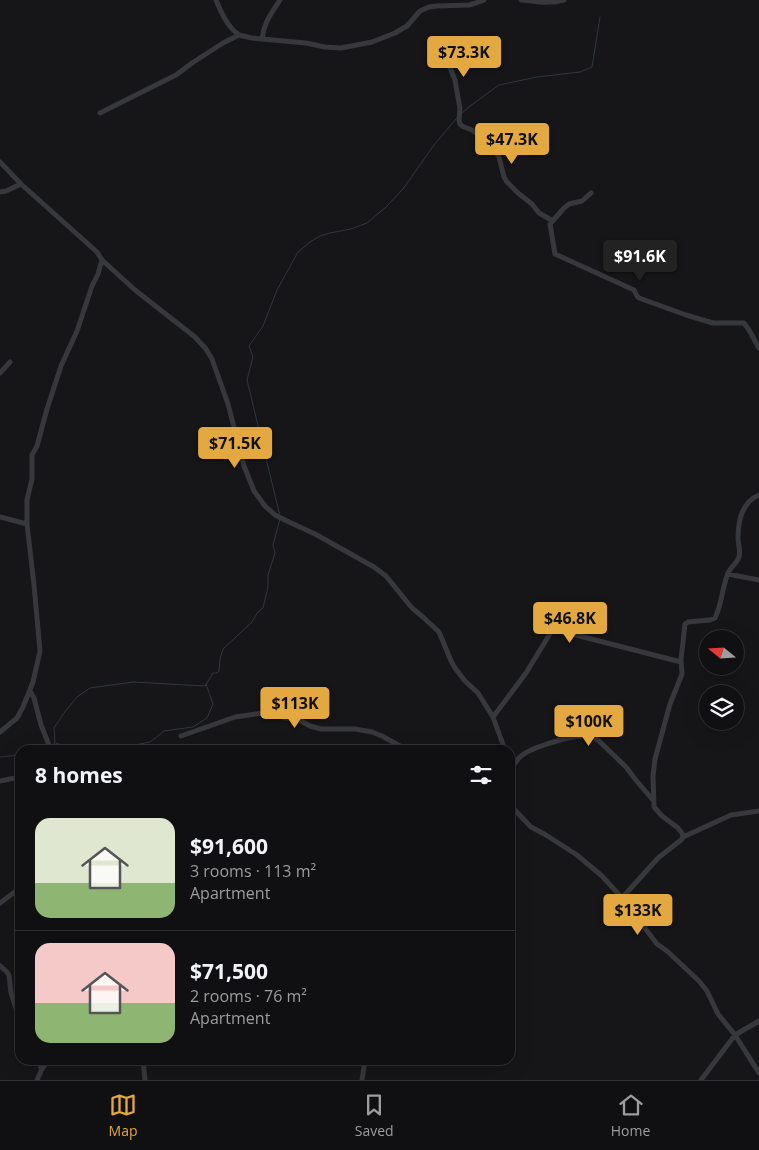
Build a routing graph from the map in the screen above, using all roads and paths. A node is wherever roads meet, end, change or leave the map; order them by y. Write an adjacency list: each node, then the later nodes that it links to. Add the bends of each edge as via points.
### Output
1 (216, 0): 6 (street, via 225,20)
2 (280, 0): 7 (street, via 268,17)
3 (484, 0): 7 (street, via 469,5 429,7 395,33 356,46 324,47)
4 (521, 0): 5 (street, via 544,3)
5 (564, 0)
6 (239, 35): 7 (street); 9 (street, via 166,80)
7 (262, 40)
8 (442, 48): 14 (street, via 454,80 460,124 488,142 498,154 509,184)
9 (100, 113)
10 (0, 162): 11 (street)
11 (21, 184): 12 (street); 15 (street)
12 (0, 192)
13 (591, 193): 14 (street, via 582,201 569,204)
14 (553, 221): 16 (street, via 550,225 557,256 634,290 639,298 686,315 713,323 744,323)
15 (102, 260): 21 (street, via 61,366 32,454); 26 (street, via 206,349 227,402 244,466 254,491 265,506 280,518 315,534 386,576 412,608 439,632 455,668 478,693)
16 (759, 348)
17 (10, 362): 18 (street)
18 (0, 373)
19 (759, 495): 22 (street, via 743,510 738,530 739,557)
20 (0, 517): 21 (street)
21 (27, 524): 25 (street, via 40,651)
22 (728, 574): 23 (street); 24 (street, via 715,618 686,624)
23 (759, 580)
24 (681, 662): 26 (street, via 556,630 551,632); 35 (street, via 682,674 670,704 652,776)
25 (30, 691): 27 (street, via 17,718); 29 (street)
26 (493, 717): 31 (street)
27 (0, 732)
28 (181, 736): 30 (street, via 234,717 269,712 321,729 372,732)
29 (49, 745)
30 (398, 745)
31 (503, 745)
32 (515, 763): 35 (street, via 521,756 565,738 592,737 626,767)
33 (15, 778): 34 (street)
34 (0, 781)
35 (653, 800): 38 (street, via 657,812 678,828)
36 (515, 811): 40 (street, via 531,826 577,855)
37 (759, 811): 38 (street, via 731,815)
38 (683, 837): 40 (street, via 658,858)
39 (15, 892): 41 (street)
40 (622, 898): 45 (street, via 657,944 699,981)
41 (0, 903)
42 (0, 966): 43 (street, via 9,975)
43 (15, 1005)
44 (759, 1021): 45 (street)
45 (735, 1035): 51 (street); 55 (street)
46 (40, 1065): 50 (street)
47 (44, 1065): 50 (street)
48 (144, 1065): 53 (street)
49 (364, 1065): 54 (street)
50 (42, 1068): 52 (street)
51 (759, 1073)
52 (37, 1080)
53 (145, 1080)
54 (362, 1080)
55 (701, 1080)

